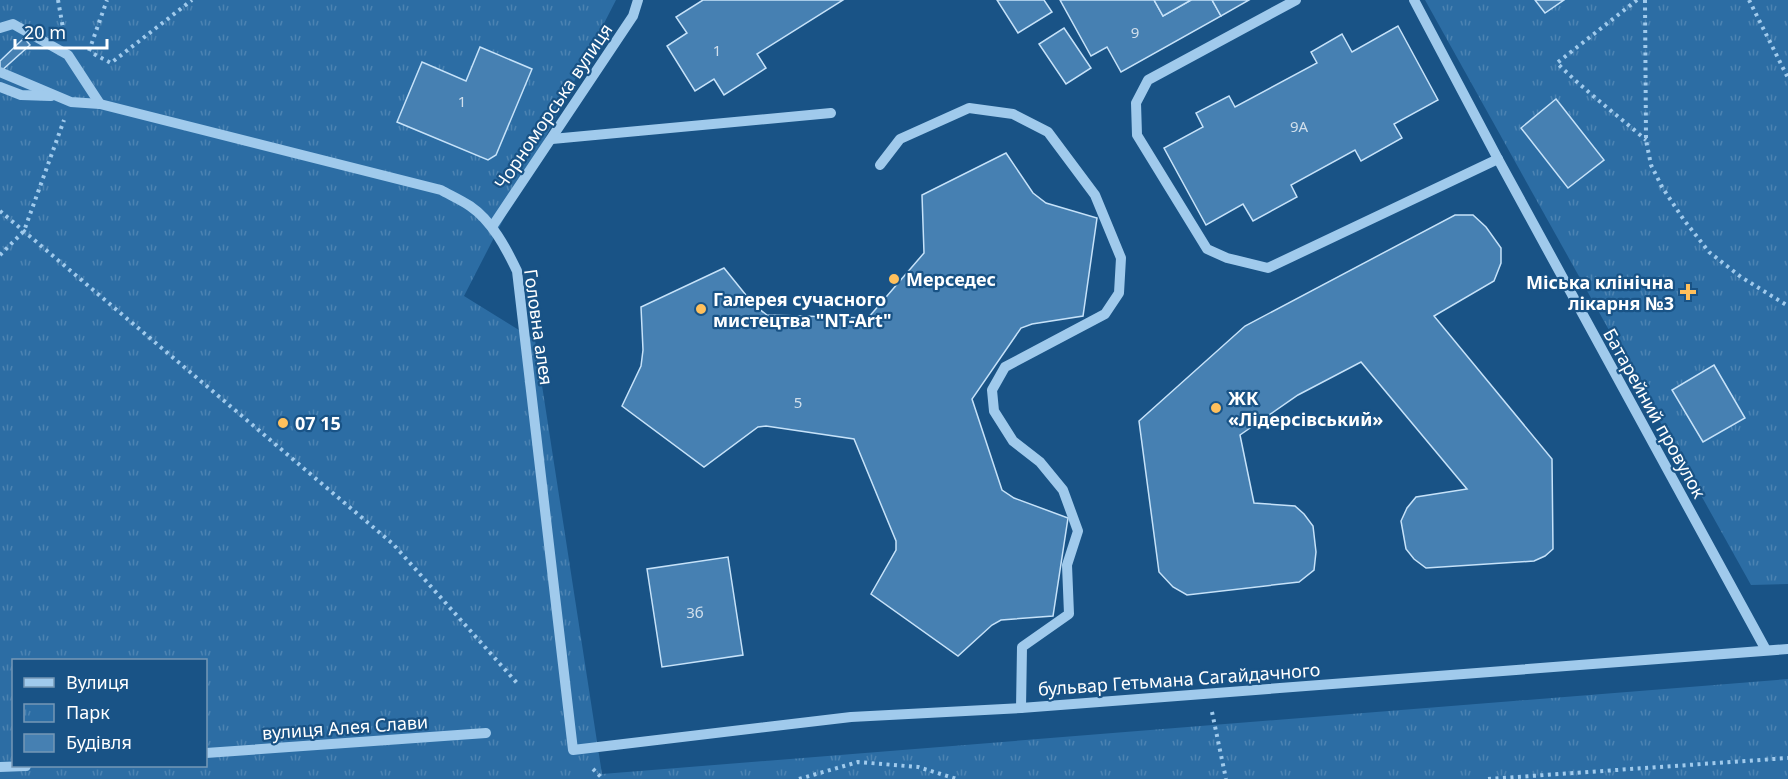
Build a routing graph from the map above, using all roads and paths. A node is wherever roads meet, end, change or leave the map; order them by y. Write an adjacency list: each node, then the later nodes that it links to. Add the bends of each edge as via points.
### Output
1 (192, 0): 9 (path, via 111,63)
2 (638, 0): 16 (street, Чорноморська вулиця, via 633,16)
3 (1296, 0): 18 (street, via 1148,80 1136,103 1137,135 1207,249 1268,268)
4 (1414, 0): 18 (street, Батарейний провулок)
5 (1637, 0): 17 (path, via 1557,63 1583,90)
6 (1645, 0): 17 (path)
7 (1749, 0): 11 (path)
8 (0, 28): 14 (street, via 13,24 68,55)
9 (89, 51)
10 (0, 72): 13 (street)
11 (1788, 78)
12 (0, 87): 13 (street, via 21,95)
13 (58, 96): 14 (street, Головна алея, via 71,102)
14 (100, 104): 21 (street, Головна алея, via 441,190 472,208)
15 (831, 113): 16 (street)
16 (552, 139): 21 (street, Чорноморська вулиця)
17 (1646, 140): 24 (path, via 1651,165 1662,187 1709,252 1740,277)
18 (1498, 159): 25 (street, Батарейний провулок)
19 (880, 165): 29 (street, via 900,139 969,108 1013,114 1048,132 1095,195 1121,258 1119,293 1105,315 1005,367 992,390 994,411 1013,441 1040,462 1063,490 1078,531 1067,565 1069,615 1022,647)
20 (0, 211): 22 (path)
21 (492, 227): 31 (street, Головна алея, via 517,271)
22 (24, 231): 23 (path); 27 (path, via 393,544)
23 (0, 255)
24 (1788, 306)
25 (1766, 650): 26 (street, бульвар Гетьмана Сагайдачного); 28 (street, бульвар Гетьмана Сагайдачного)
26 (1788, 650)
27 (517, 683)
28 (1208, 694): 29 (street, бульвар Гетьмана Сагайдачного); 36 (path)
29 (1021, 708): 31 (street, бульвар Гетьмана Сагайдачного, via 851,717)
30 (486, 733): 32 (street, вулиця Алея Слави)
31 (573, 750)
32 (207, 753)
33 (1788, 758): 37 (path)
34 (799, 779): 35 (path, via 858,762 918,767)
35 (957, 779)
36 (1226, 779)
37 (1488, 779)

